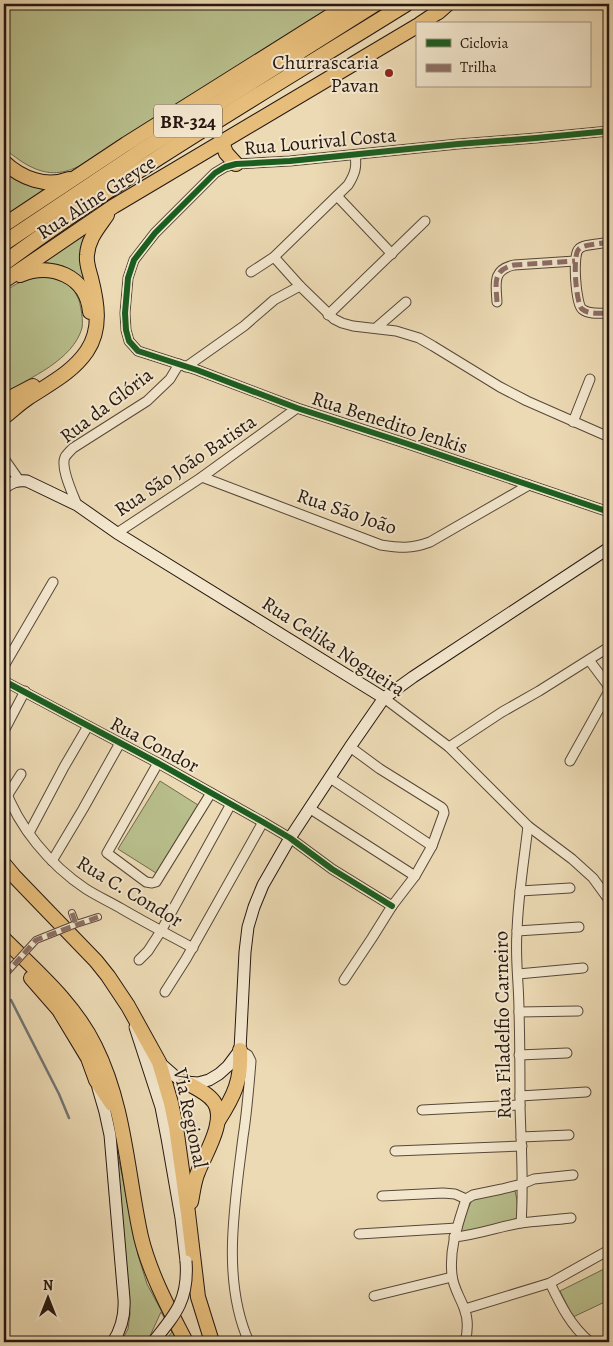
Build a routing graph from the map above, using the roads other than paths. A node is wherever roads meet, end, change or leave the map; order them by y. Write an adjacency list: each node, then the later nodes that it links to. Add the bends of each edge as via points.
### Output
1 (349, 4): 13 (main road)
2 (374, 4): 19 (highway, BR-324, via 135,155)
3 (406, 4): 23 (highway, BR-324, via 137,171)
4 (454, 4): 5 (street, Rua Aline Greyce)
5 (442, 8): 6 (main road, Rua Aline Greyce)
6 (422, 22)
7 (416, 26): 9 (main road, Rua Aline Greyce)
8 (609, 131): 10 (street, Rua Lourival Costa)
9 (222, 142): 12 (main road); 15 (main road, Rua Aline Greyce)
10 (355, 155): 12 (street, Rua Lourival Costa); 14 (street, Rua Lourival Costa, via 354,176)
11 (4, 162): 13 (main road, via 26,177 47,183)
12 (236, 164): 32 (street, Rua Lourival Costa, via 215,173 155,233 134,260 126,296 129,341 138,351)
13 (85, 172): 17 (main road)
14 (337, 196): 20 (street); 21 (street, Rua Lourival Costa)
15 (114, 206): 25 (main road, Rua Aline Greyce); 37 (main road, via 93,235 87,255 98,312 89,349 63,376)
16 (425, 221): 20 (street)
17 (4, 226)
18 (609, 242): 22 (street, via 578,249)
19 (4, 243)
20 (392, 254): 30 (street)
21 (274, 257): 24 (street, Rua Lourival Costa); 26 (street)
22 (575, 261): 28 (street, via 505,267 496,279); 29 (street, via 578,302 582,309)
23 (4, 263)
24 (251, 272)
25 (4, 282): 35 (main road, via 34,270 64,274 80,286 90,309 90,321 82,345 67,364)
26 (300, 286): 30 (street); 33 (street, Rua da Glória, via 274,300 244,326)
27 (406, 302): 31 (street)
28 (497, 302)
29 (609, 313)
30 (328, 314): 31 (street, via 348,325)
31 (376, 328): 38 (street, via 419,338 500,387)
32 (162, 359): 33 (street, Rua Benedito Jenkis)
33 (183, 365): 36 (street, Rua Benedito Jenkis); 45 (street, Rua da Glória, via 147,400 73,448 66,456 65,471)
34 (590, 379): 38 (street)
35 (4, 402)
36 (297, 408): 41 (street, Rua São João Batista); 43 (street, Rua Benedito Jenkis)
37 (4, 417)
38 (573, 422): 39 (street)
39 (609, 438)
40 (4, 456): 42 (street)
41 (202, 477): 43 (street, Rua São João, via 380,545 402,548 430,542); 47 (street, Rua São João Batista)
42 (19, 480): 44 (main road); 45 (main road, Rua Celika Nogueira)
43 (529, 485): 46 (street, Rua Benedito Jenkis)
44 (4, 488)
45 (77, 506): 47 (main road, Rua Celika Nogueira)
46 (609, 512)
47 (117, 532): 55 (main road, Rua Celika Nogueira)
48 (609, 548): 55 (main road)
49 (52, 582): 52 (street)
50 (609, 646): 51 (street)
51 (589, 660): 60 (street); 61 (street, via 609,691)
52 (4, 666)
53 (4, 681): 54 (street, Rua Condor)
54 (25, 691): 56 (street, Rua Condor); 57 (street)
55 (384, 698): 59 (main road); 60 (street, Rua Celika Nogueira)
56 (88, 726): 58 (street, Rua Condor); 72 (street)
57 (4, 731)
58 (120, 744): 62 (street, Rua Condor); 75 (street)
59 (350, 747): 64 (main road); 74 (street, via 442,807 444,813)
60 (448, 747): 71 (street, Rua Celika Nogueira)
61 (570, 761)
62 (158, 763): 66 (street, Rua Condor); 66 (street, via 108,853 146,882 156,882)
63 (20, 774): 67 (street)
64 (330, 778): 69 (main road); 74 (street)
65 (4, 786): 67 (street, Rua C. Condor)
66 (211, 793): 68 (street, Rua Condor)
67 (7, 796): 72 (street, Rua C. Condor)
68 (231, 804): 70 (street, Rua Condor); 86 (street)
69 (309, 808): 73 (main road); 77 (street)
70 (263, 822): 73 (street, Rua Condor); 89 (street)
71 (528, 826): 79 (street, Rua Filadelfio Carneiro); 80 (street, Rua Celika Nogueira, via 593,878)
72 (29, 832): 75 (street, Rua C. Condor)
73 (290, 838): 81 (street, Rua Condor); 100 (main road, via 263,886 248,927)
74 (432, 846): 77 (street)
75 (52, 861): 86 (street, Rua C. Condor, via 86,889)
76 (4, 864): 97 (main road, Via Regional, via 96,961)
77 (415, 876): 81 (street)
78 (570, 888): 79 (street)
79 (520, 890): 87 (street, Rua Filadelfio Carneiro)
80 (609, 900)
81 (392, 906): 95 (street)
82 (72, 913): 84 (street)
83 (98, 917): 84 (street)
84 (76, 924): 94 (street, bridge, via 36,940)
85 (579, 927): 87 (street)
86 (161, 931): 89 (street, Rua C. Condor); 91 (street)
87 (516, 931): 93 (street, Rua Filadelfio Carneiro)
88 (4, 939): 110 (main road, via 61,996 80,1020 109,1079)
89 (193, 948): 96 (street)
90 (4, 951): 104 (main road, via 59,1010 88,1058)
91 (140, 960)
92 (582, 968): 93 (street)
93 (518, 974): 99 (street, Rua Filadelfio Carneiro)
94 (5, 975)
95 (344, 980)
96 (165, 992)
97 (128, 1006): 103 (main road, Via Regional); 130 (main road, bridge, via 161,1107 186,1261 181,1303)
98 (578, 1011): 99 (street)
99 (520, 1012): 102 (street, Rua Filadelfio Carneiro)
100 (240, 1050): 105 (main road, via 228,1066 209,1080); 111 (main road, via 241,1066 236,1087); 133 (street, via 251,1061 232,1250 240,1319)
101 (567, 1053): 102 (street)
102 (519, 1055): 107 (street, Rua Filadelfio Carneiro)
103 (159, 1062): 105 (main road); 119 (main road, Via Regional, via 176,1127)
104 (96, 1080): 110 (main road); 129 (main road, via 110,1135 125,1311)
105 (185, 1082): 111 (main road, via 211,1098 218,1111)
106 (586, 1092): 107 (street)
107 (520, 1096): 108 (street, Rua Filadelfio Carneiro)
108 (520, 1105): 109 (street); 113 (street, Rua Filadelfio Carneiro)
109 (422, 1110)
110 (119, 1115): 131 (main road, via 142,1239 150,1266)
111 (218, 1121): 119 (main road, via 197,1174)
112 (569, 1134): 113 (street)
113 (522, 1142): 114 (street); 116 (street, Rua Filadelfio Carneiro)
114 (395, 1151)
115 (573, 1176): 116 (street, via 534,1179)
116 (522, 1184): 118 (street, via 482,1192); 121 (street, Rua Filadelfio Carneiro)
117 (382, 1196): 118 (street, via 443,1193)
118 (466, 1199): 122 (street)
119 (188, 1213): 132 (main road, Via Regional, via 198,1297)
120 (571, 1218): 121 (street)
121 (521, 1223): 122 (street, via 469,1235)
122 (456, 1233): 123 (street); 125 (street, via 451,1255)
123 (359, 1234)
124 (609, 1250): 126 (street)
125 (452, 1276): 127 (street); 128 (street)
126 (550, 1284): 128 (street); 135 (street, via 573,1325)
127 (374, 1296)
128 (465, 1309): 134 (street)
129 (114, 1342)
130 (153, 1342)
131 (186, 1342)
132 (212, 1342)
133 (249, 1342)
134 (466, 1342)
135 (590, 1342)

